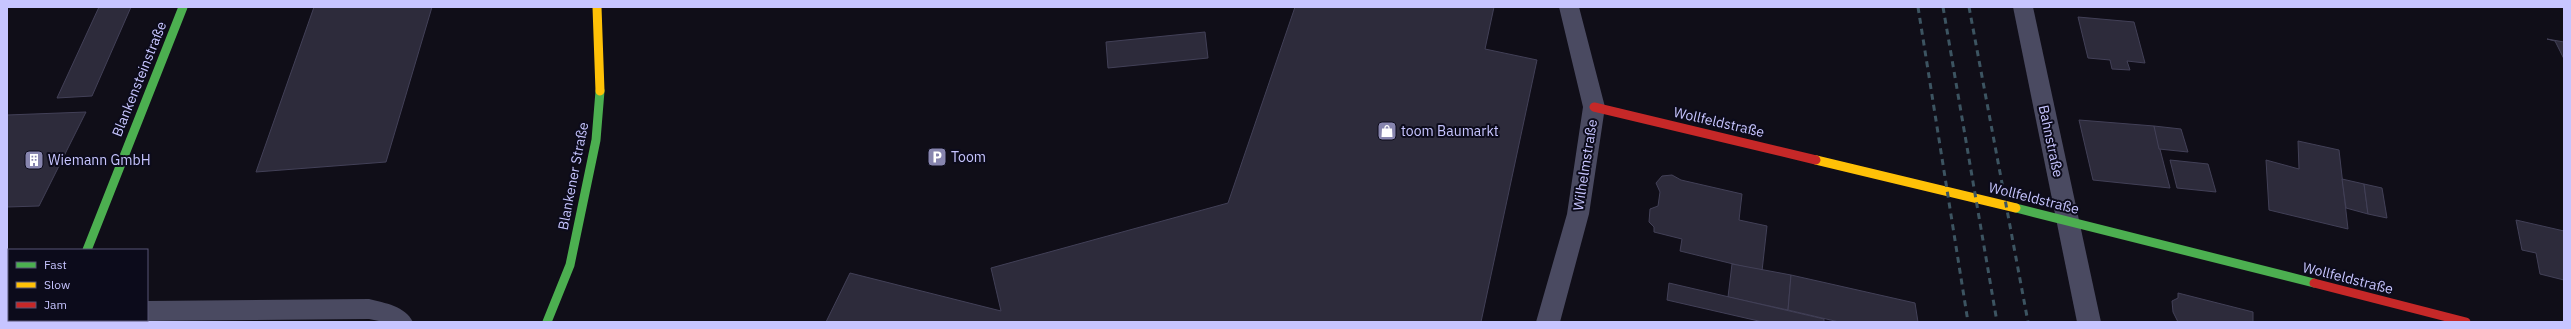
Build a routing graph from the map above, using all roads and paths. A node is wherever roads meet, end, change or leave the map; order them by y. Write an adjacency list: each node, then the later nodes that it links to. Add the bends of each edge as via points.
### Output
1 (183, 7): 7 (street, Blankensteinstraße)
2 (598, 7): 10 (street, Blankener Straße, via 601,78 596,140 570,265)
3 (1570, 7): 5 (street, Wilhelmstraße)
4 (2023, 7): 6 (street, Bahnstraße)
5 (1594, 107): 6 (street, Wollfeldstraße); 11 (street, Wilhelmstraße, via 1578,214)
6 (2068, 221): 12 (street, Bahnstraße); 13 (street, Wollfeldstraße)
7 (87, 249)
8 (148, 311): 9 (lane, via 369,310 388,313)
9 (402, 322)
10 (547, 322)
11 (1548, 322)
12 (2089, 322)
13 (2466, 322)

